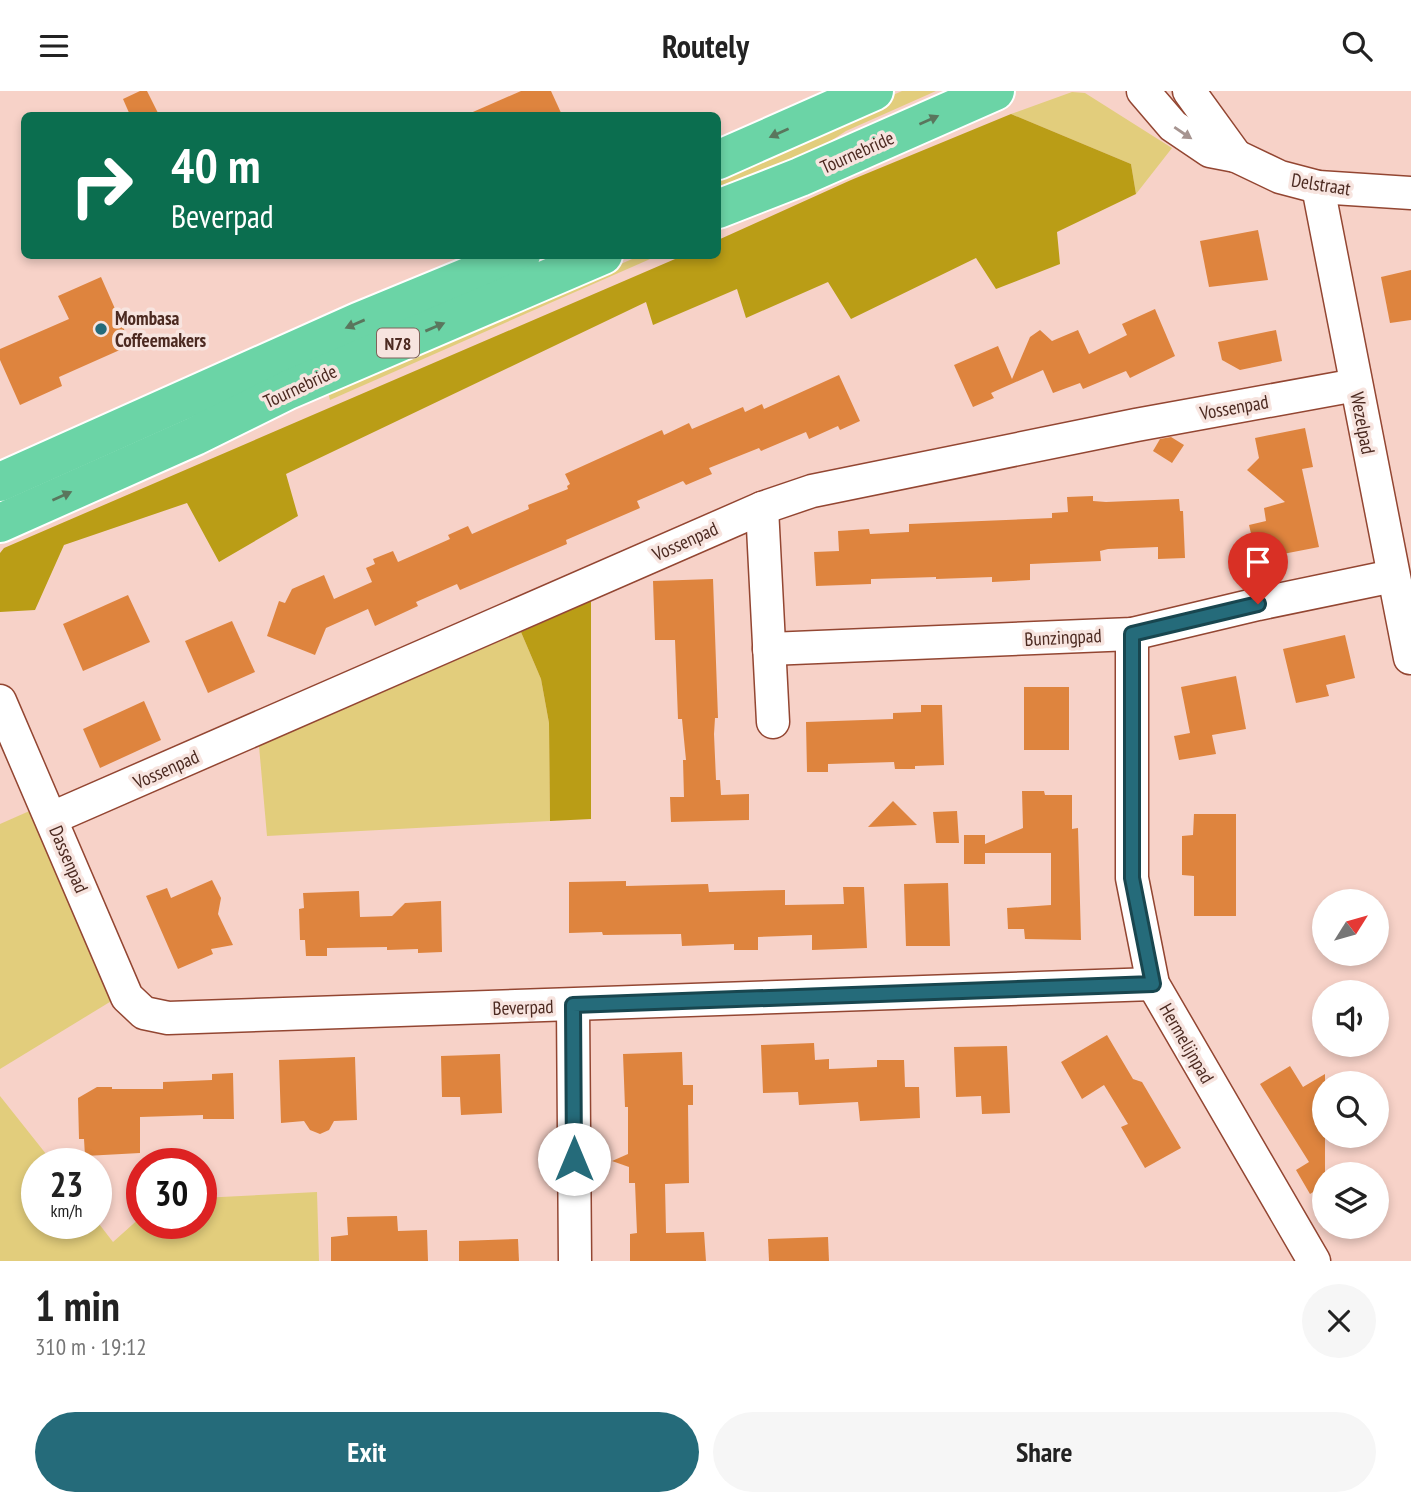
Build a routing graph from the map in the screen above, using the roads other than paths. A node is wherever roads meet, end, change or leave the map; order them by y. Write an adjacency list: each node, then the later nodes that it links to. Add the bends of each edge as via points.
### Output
1 (874, 91): 6 (main road, one-way to 6)
2 (995, 91): 9 (main road, Tournebride, one-way to 2)
3 (1143, 91): 5 (street, Delstraat, one-way to 5, via 1173,126 1210,151)
4 (1189, 91): 5 (street, Delstraat)
5 (1236, 156): 7 (street, Delstraat, via 1280,177)
6 (721, 159)
7 (1318, 187): 8 (street, Delstraat); 12 (street, Wezelpad)
8 (1411, 193)
9 (721, 208)
10 (511, 259): 13 (main road, Tournebride / N78, one-way to 13, via 358,322)
11 (594, 259): 15 (main road, Tournebride / N78, one-way to 11, via 288,390)
12 (1356, 385): 14 (street, Vossenpad, via 812,491); 16 (street, Wezelpad)
13 (0, 482)
14 (762, 508): 18 (street); 22 (street, Vossenpad)
15 (0, 523)
16 (1393, 576): 17 (street, Bunzingpad); 19 (street, Wezelpad)
17 (1132, 634): 18 (street, Bunzingpad); 23 (street, Hermelijnpad, via 1132,878)
18 (769, 649): 21 (street)
19 (1410, 658)
20 (0, 701): 22 (street, Dassenpad)
21 (773, 722)
22 (52, 818): 25 (street, Dassenpad, via 127,997)
23 (1153, 984): 24 (street, Beverpad); 27 (street, Hermelijnpad)
24 (573, 1005): 25 (street, Beverpad, via 168,1018); 26 (street)
25 (144, 1013)
26 (575, 1261)
27 (1314, 1261)

